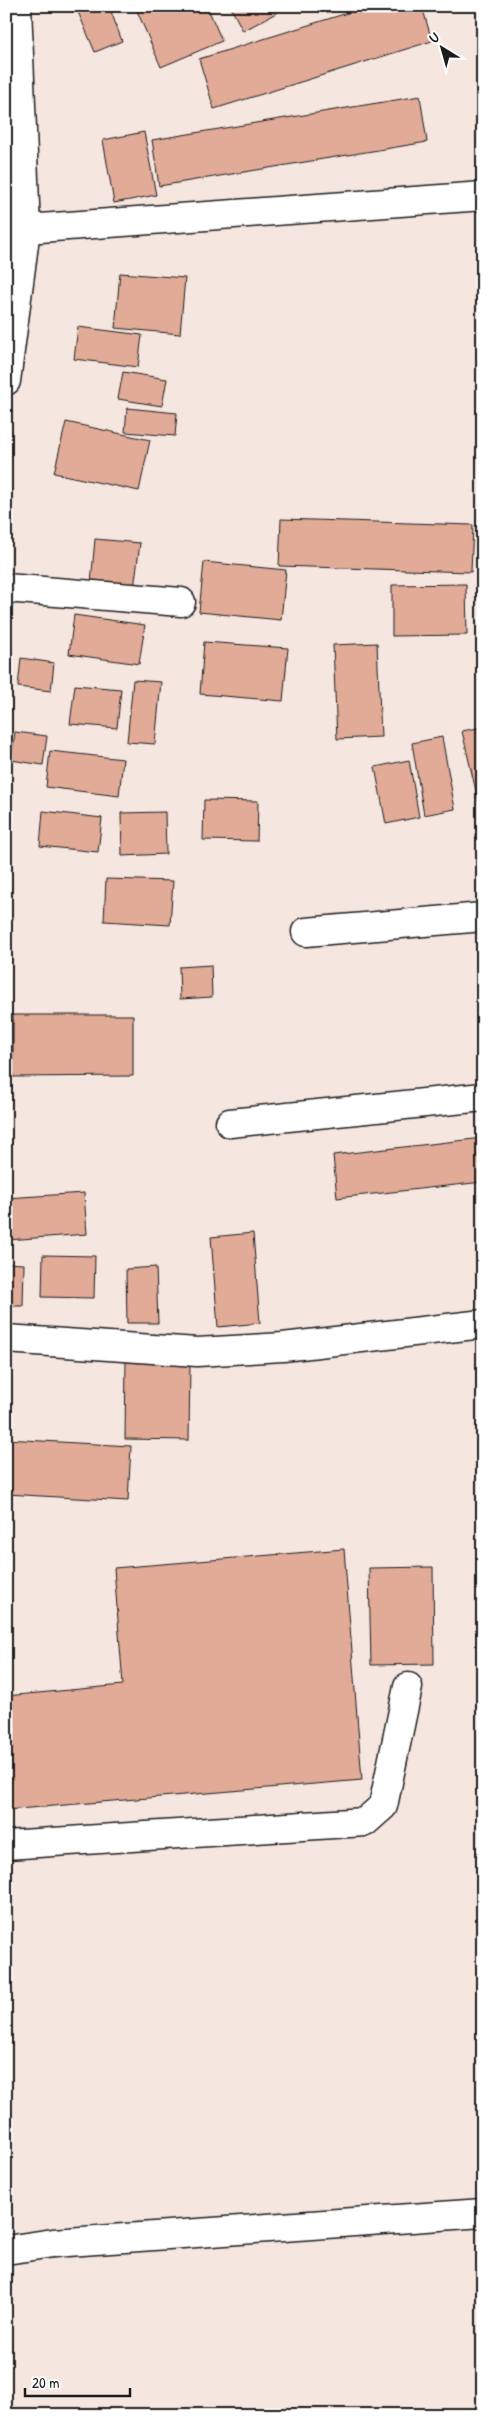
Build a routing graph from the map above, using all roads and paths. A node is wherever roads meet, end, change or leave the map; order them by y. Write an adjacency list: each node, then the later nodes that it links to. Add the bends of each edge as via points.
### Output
1 (17, 6): 3 (street)
2 (483, 196): 3 (street)
3 (26, 228): 4 (street)
4 (6, 381)
5 (6, 588): 6 (street)
6 (181, 602)
7 (483, 917): 8 (street)
8 (306, 932)
9 (483, 1097): 10 (street)
10 (230, 1122)
11 (483, 1324): 12 (street, via 283,1347 197,1352)
12 (6, 1339)
13 (408, 1687): 14 (street, via 383,1806 365,1822)
14 (6, 1845)
15 (483, 2213): 16 (street, via 53,2243)
16 (6, 2250)

